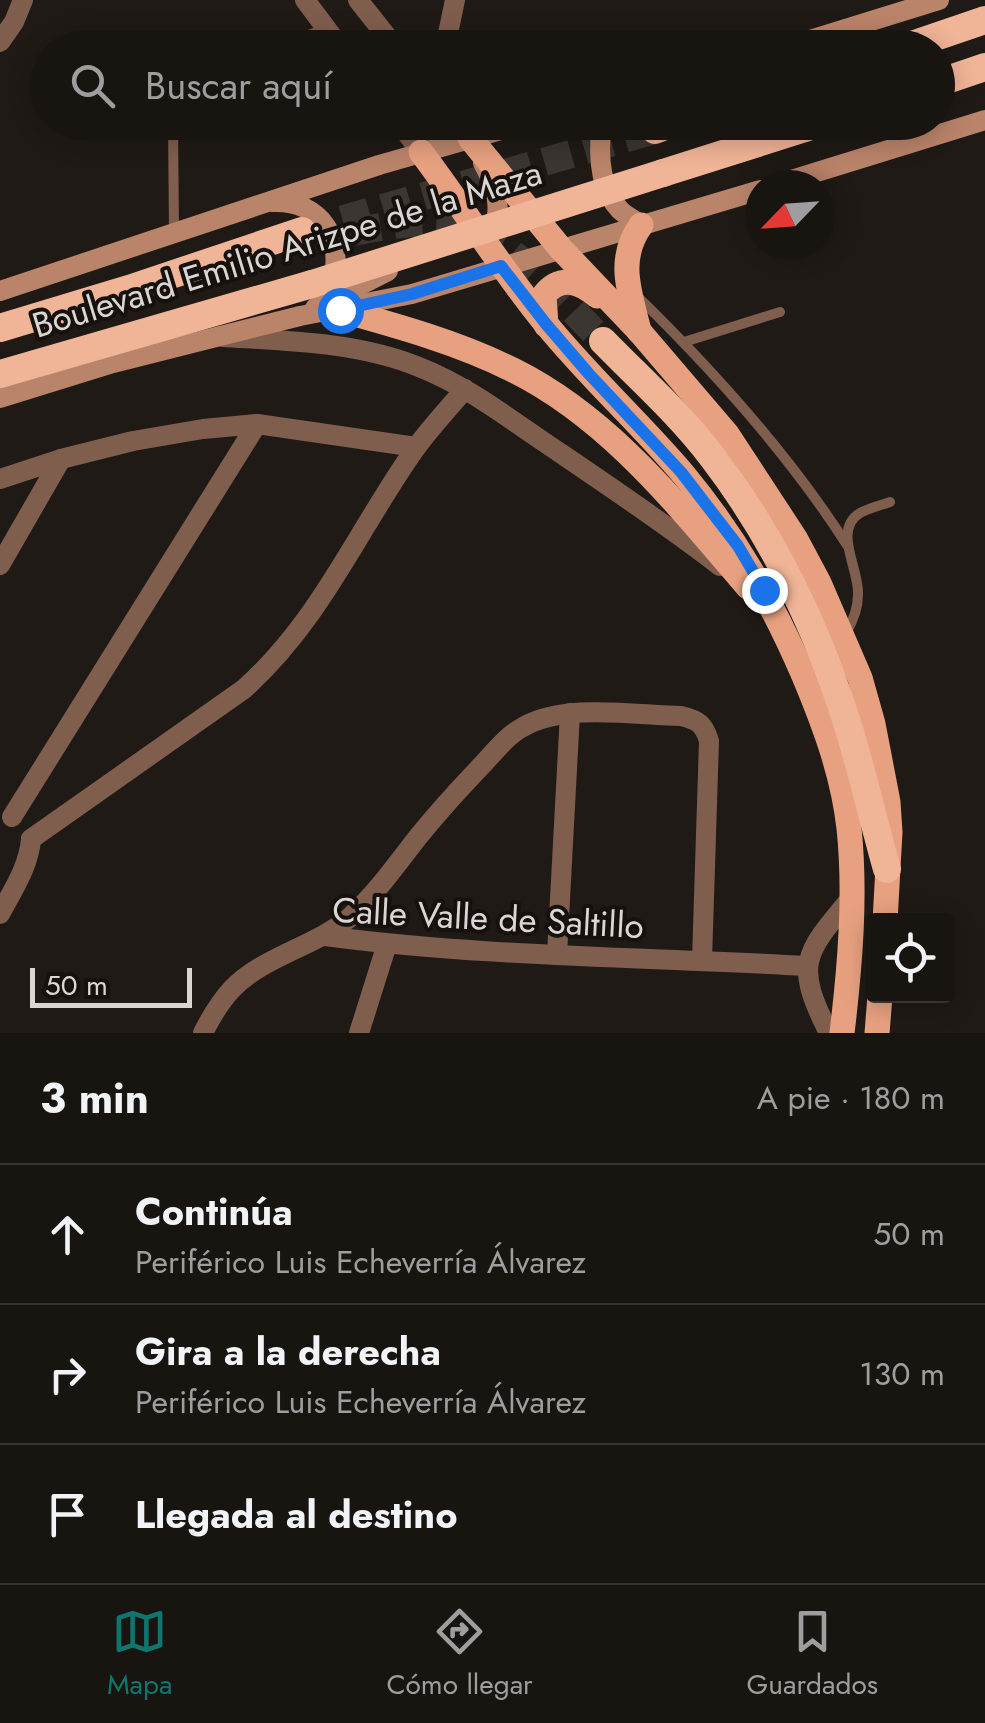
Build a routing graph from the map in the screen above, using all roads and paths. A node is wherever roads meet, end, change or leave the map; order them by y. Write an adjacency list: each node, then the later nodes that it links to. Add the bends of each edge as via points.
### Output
1 (23, 0): 13 (street)
2 (305, 0): 7 (street)
3 (358, 0): 9 (street)
4 (455, 0): 10 (street)
5 (939, 0): 11 (main road)
6 (985, 20): 12 (highway)
7 (326, 28): 8 (lane)
8 (321, 30)
9 (382, 30)
10 (449, 30)
11 (842, 30)
12 (955, 30)
13 (0, 42)
14 (985, 66): 15 (highway)
15 (955, 77)
16 (985, 120): 17 (main road)
17 (955, 129)
18 (173, 140): 32 (lane)
19 (411, 140): 27 (street)
20 (424, 140): 27 (street)
21 (443, 140): 27 (main road)
22 (469, 140): 34 (main road, via 497,198 496,226)
23 (471, 140): 35 (main road)
24 (601, 140): 31 (main road, via 608,190 620,210)
25 (767, 140): 48 (highway, Boulevard Emilio Arizpe de la Maza, bridge)
26 (921, 140): 28 (main road)
27 (420, 152): 30 (main road); 34 (main road)
28 (824, 170)
29 (745, 194): 31 (main road)
30 (264, 203): 32 (main road); 41 (main road, via 307,209 334,243 332,286)
31 (641, 224): 35 (main road); 37 (main road, via 626,270)
32 (174, 234): 38 (main road)
33 (304, 237): 43 (highway, Boulevard Emilio Arizpe de la Maza)
34 (481, 238): 36 (main road); 41 (main road, via 408,262)
35 (561, 249): 36 (main road); 44 (main road)
36 (501, 266): 39 (main road); 42 (main road)
37 (629, 288): 44 (main road); 47 (lane)
38 (0, 292)
39 (340, 310): 41 (main road); 58 (main road, via 478,355 561,400 650,474)
40 (780, 312): 47 (lane)
41 (300, 316): 45 (main road)
42 (546, 324): 44 (main road, via 544,296 566,281 586,287); 60 (main road, via 715,515)
43 (0, 328)
44 (639, 331): 59 (main road, via 727,434 803,553)
45 (221, 337): 49 (street, via 372,353); 50 (main road)
46 (603, 341): 64 (highway, via 711,455 780,562 834,685)
47 (684, 342): 56 (lane, via 785,459)
48 (0, 374)
49 (465, 389): 52 (street); 58 (street)
50 (0, 398)
51 (258, 424): 52 (street); 53 (street, via 134,441); 62 (street)
52 (416, 447): 63 (street, via 312,613 271,664)
53 (60, 460): 54 (street); 57 (street)
54 (0, 479)
55 (890, 502): 56 (lane, via 857,514)
56 (848, 545): 59 (lane, via 859,593)
57 (0, 565)
58 (754, 594): 60 (main road)
59 (843, 638): 64 (main road, via 882,767)
60 (794, 652): 65 (main road, via 840,777)
61 (570, 713): 68 (street, via 508,738 378,888); 70 (street); 71 (street, via 681,716 705,727)
62 (6, 813): 63 (street)
63 (31, 839): 67 (street)
64 (887, 869): 66 (main road)
65 (850, 898): 72 (street, via 814,944); 77 (main road)
66 (884, 913)
67 (0, 914)
68 (325, 936): 69 (street, Calle Valle de Saltillo); 74 (street, Calle Valle de Saltillo, via 255,970 233,988)
69 (387, 944): 70 (street, Calle Valle de Saltillo); 75 (street)
70 (557, 956): 71 (street, Calle Valle de Saltillo)
71 (702, 960): 72 (street, Calle Valle de Saltillo)
72 (806, 966): 76 (street)
73 (879, 1003): 78 (main road)
74 (203, 1033)
75 (359, 1033)
76 (829, 1033)
77 (842, 1033)
78 (877, 1033)

